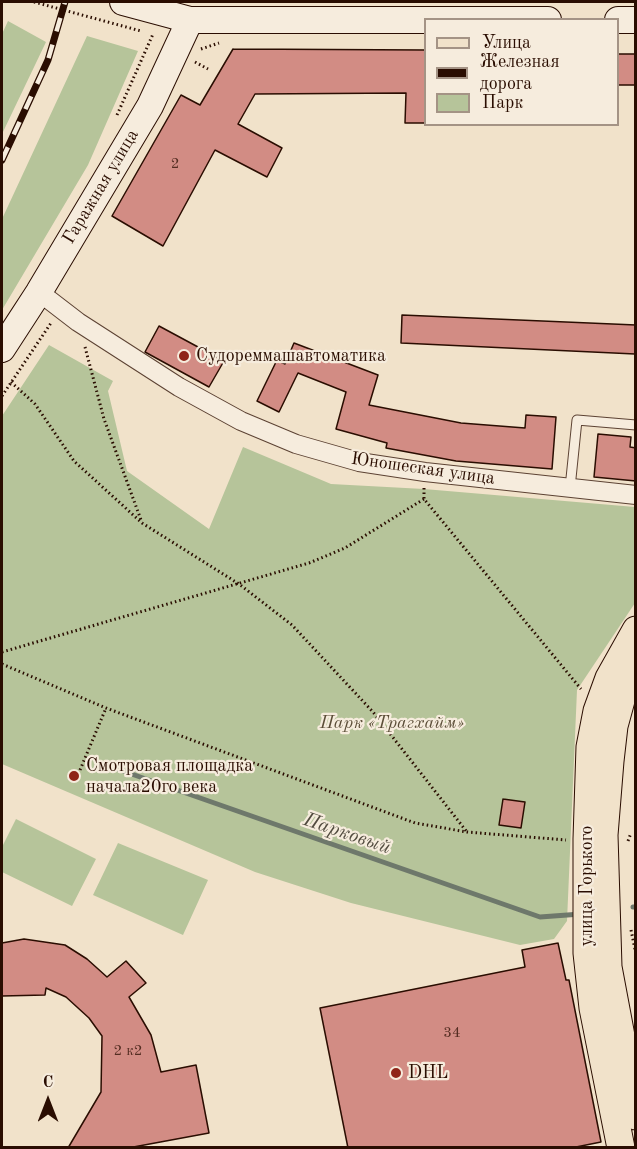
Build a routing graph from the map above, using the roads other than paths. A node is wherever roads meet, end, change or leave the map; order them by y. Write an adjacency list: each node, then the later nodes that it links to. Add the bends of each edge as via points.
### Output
1 (123, 2): 7 (main road, via 145,20)
2 (488, 2): 3 (street)
3 (488, 18)
4 (619, 20): 5 (main road)
5 (636, 20)
6 (424, 22): 7 (main road)
7 (186, 31): 8 (main road, Гаражная улица, via 150,106)
8 (39, 292): 9 (main road, Гаражная улица); 11 (street, Юношеская улица, via 179,387 241,421 296,444 359,462)
9 (2, 348)
10 (636, 425): 11 (lane, via 577,420)
11 (570, 488): 12 (street, Юношеская улица)
12 (636, 495)
13 (636, 630): 16 (main road, улица Горького, via 609,678 597,711 591,747 587,839 586,953)
14 (636, 663): 15 (main road, улица Горького, via 614,726 604,835 608,967)
15 (636, 1116)
16 (621, 1148)

